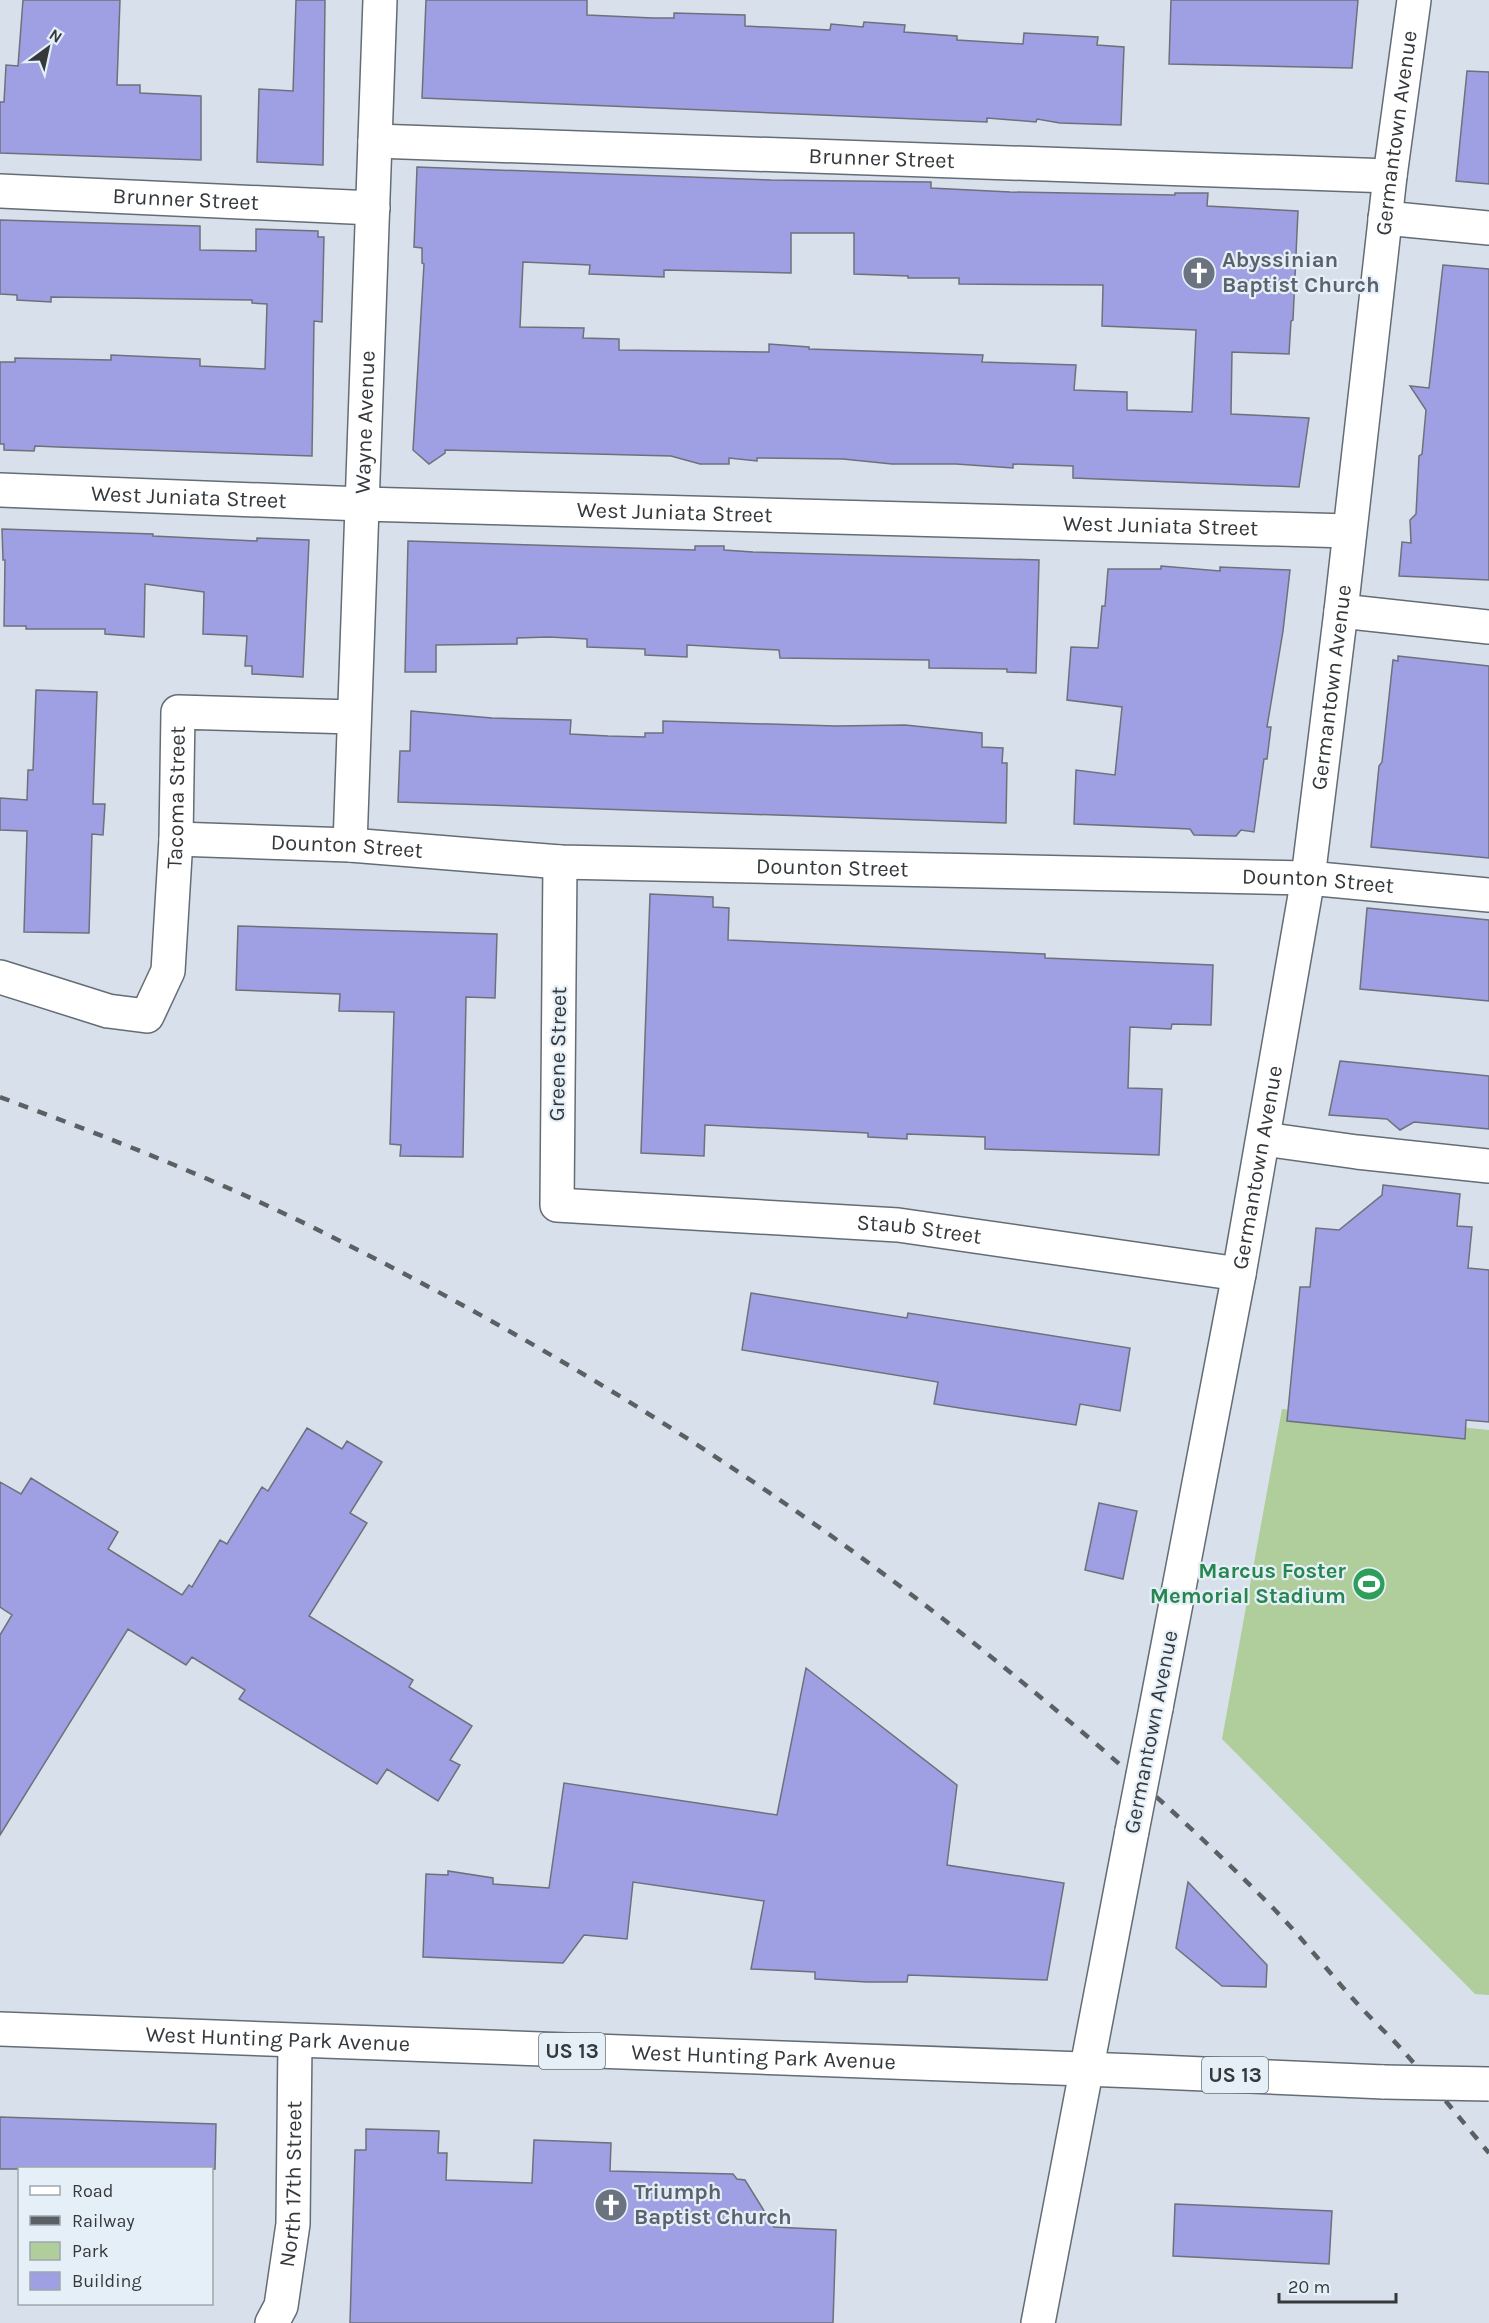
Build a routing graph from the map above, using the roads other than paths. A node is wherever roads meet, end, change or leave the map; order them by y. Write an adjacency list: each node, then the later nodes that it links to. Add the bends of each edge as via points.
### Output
1 (380, 0): 3 (street, Wayne Avenue)
2 (1414, 0): 4 (street, Germantown Avenue)
3 (375, 141): 4 (street, Brunner Street); 6 (street, Wayne Avenue)
4 (1390, 176): 7 (street, Germantown Avenue)
5 (0, 191): 6 (street, Brunner Street)
6 (373, 208): 10 (street, Wayne Avenue)
7 (1385, 218): 8 (street); 11 (street, Germantown Avenue)
8 (1489, 228)
9 (0, 490): 10 (street, West Juniata Street)
10 (362, 504): 11 (street, West Juniata Street); 14 (street, Wayne Avenue)
11 (1349, 531): 12 (street, Germantown Avenue)
12 (1341, 611): 13 (street); 18 (street, Germantown Avenue)
13 (1489, 627)
14 (354, 717): 15 (street, Tacoma Street, via 178,712); 16 (street, Wayne Avenue)
15 (176, 839): 16 (street, Dounton Street); 20 (street, Tacoma Street, via 168,971 147,1016 108,1011)
16 (350, 845): 17 (street, Dounton Street)
17 (560, 862): 18 (street, Dounton Street); 23 (street, Greene Street, via 557,1205)
18 (1308, 878): 19 (street, Dounton Street); 21 (street, Germantown Avenue)
19 (1489, 895)
20 (0, 977)
21 (1263, 1139): 22 (street); 24 (street, Germantown Avenue)
22 (1489, 1166)
23 (598, 1207): 24 (street, Staub Street, via 898,1225)
24 (1239, 1274): 27 (street, Germantown Avenue, bridge)
25 (0, 2030): 26 (street, West Hunting Park Avenue / US 13)
26 (295, 2041): 27 (street, West Hunting Park Avenue / US 13); 29 (street, North 17th Street, via 292,2224 281,2306)
27 (1087, 2069): 28 (street, West Hunting Park Avenue / US 13, bridge); 30 (street, Germantown Avenue)
28 (1489, 2084)
29 (272, 2323)
30 (1038, 2323)

